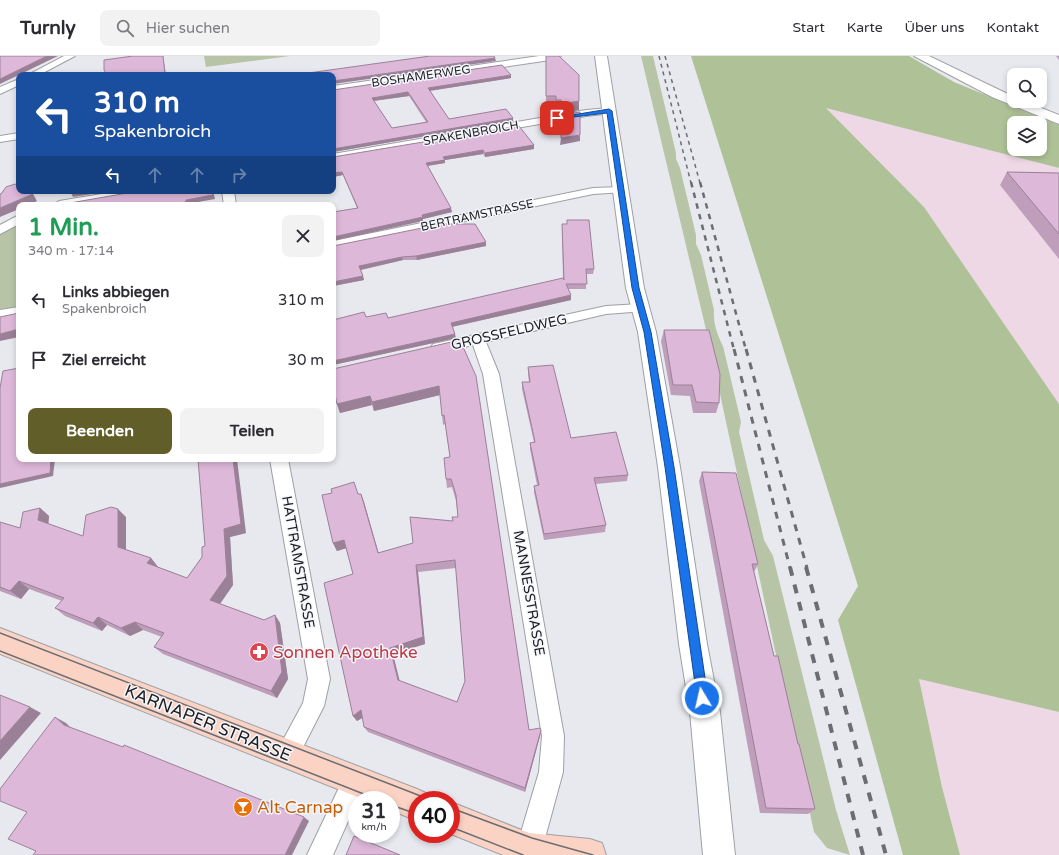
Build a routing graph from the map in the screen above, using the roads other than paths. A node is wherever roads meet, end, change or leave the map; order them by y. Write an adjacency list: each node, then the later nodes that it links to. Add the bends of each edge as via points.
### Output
1 (71, 56): 5 (street)
2 (557, 56): 7 (street, BOSHAMERWEG)
3 (601, 56): 9 (street)
4 (920, 56): 10 (street, via 996,94)
5 (38, 72)
6 (16, 83): 8 (street)
7 (336, 89)
8 (0, 91)
9 (609, 111): 13 (street, SPAKENBROICH); 14 (street)
10 (1059, 120)
11 (16, 136): 12 (street)
12 (0, 139)
13 (336, 156)
14 (621, 190): 19 (street, BERTRAMSTRASSE, via 593,191); 20 (street)
15 (123, 194): 16 (street)
16 (76, 202)
17 (16, 221): 18 (street)
18 (0, 230)
19 (336, 244)
20 (640, 308): 23 (street, GROSSFELDWEG, via 606,310); 34 (street, via 648,332 705,712)
21 (16, 311): 22 (street)
22 (0, 314)
23 (478, 339): 24 (street, GROSSFELDWEG); 31 (street, MANNESSTRASSE, via 491,374 553,736 551,772)
24 (424, 351)
25 (280, 462): 27 (street, HATTRAMSTRASSE, via 319,679 313,706)
26 (0, 641): 27 (main road, KARNAPER STRASSE)
27 (287, 755): 28 (main road, KARNAPER STRASSE)
28 (354, 781): 29 (main road, KARNAPER STRASSE); 32 (street)
29 (408, 802)
30 (460, 822): 31 (main road)
31 (534, 852): 33 (main road)
32 (320, 855)
33 (590, 855)
34 (719, 855)

